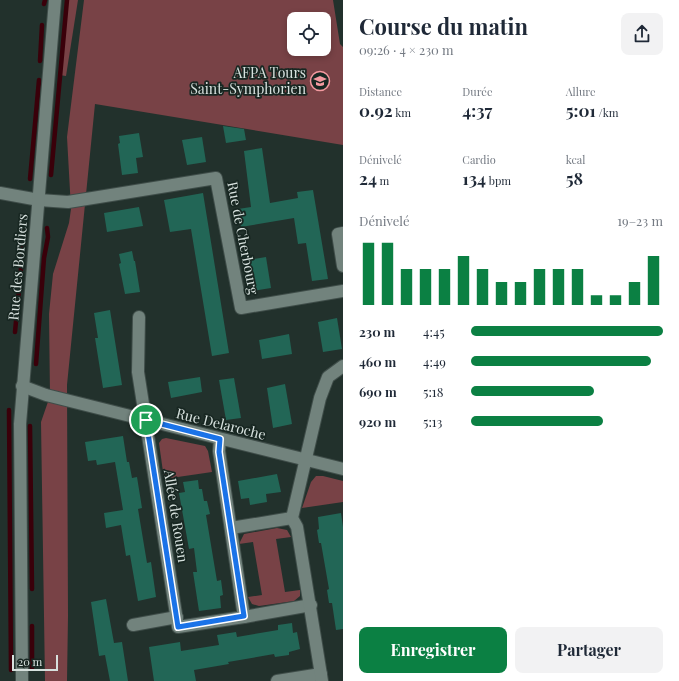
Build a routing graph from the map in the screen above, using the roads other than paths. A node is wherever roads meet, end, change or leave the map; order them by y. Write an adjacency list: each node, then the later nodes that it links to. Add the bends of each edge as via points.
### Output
1 (55, 0): 3 (street, Rue des Bordiers)
2 (0, 193): 3 (street)
3 (39, 200): 6 (street, Rue de Cherbourg, via 68,202 216,178 241,308); 9 (street, Rue des Bordiers)
4 (343, 233): 5 (street, via 338,234)
5 (343, 266)
6 (343, 291)
7 (139, 317): 10 (street, Allée de Rouen, via 138,372)
8 (343, 366): 12 (street, via 328,377 320,398)
9 (22, 386): 10 (street, Rue Delaroche, via 46,395); 21 (street, Rue des Bordiers)
10 (146, 420): 11 (street, Rue Delaroche); 18 (street, Allée de Rouen)
11 (220, 439): 12 (street, Rue Delaroche); 15 (street, via 219,452)
12 (306, 460): 13 (street, Rue Delaroche); 14 (street)
13 (343, 469)
14 (292, 518): 15 (street); 16 (street, via 297,527)
15 (231, 528): 17 (street)
16 (311, 605): 17 (street); 20 (street)
17 (244, 616): 18 (street, via 178,627)
18 (177, 617): 19 (street)
19 (133, 624)
20 (322, 678): 22 (street)
21 (22, 681)
22 (277, 681)

